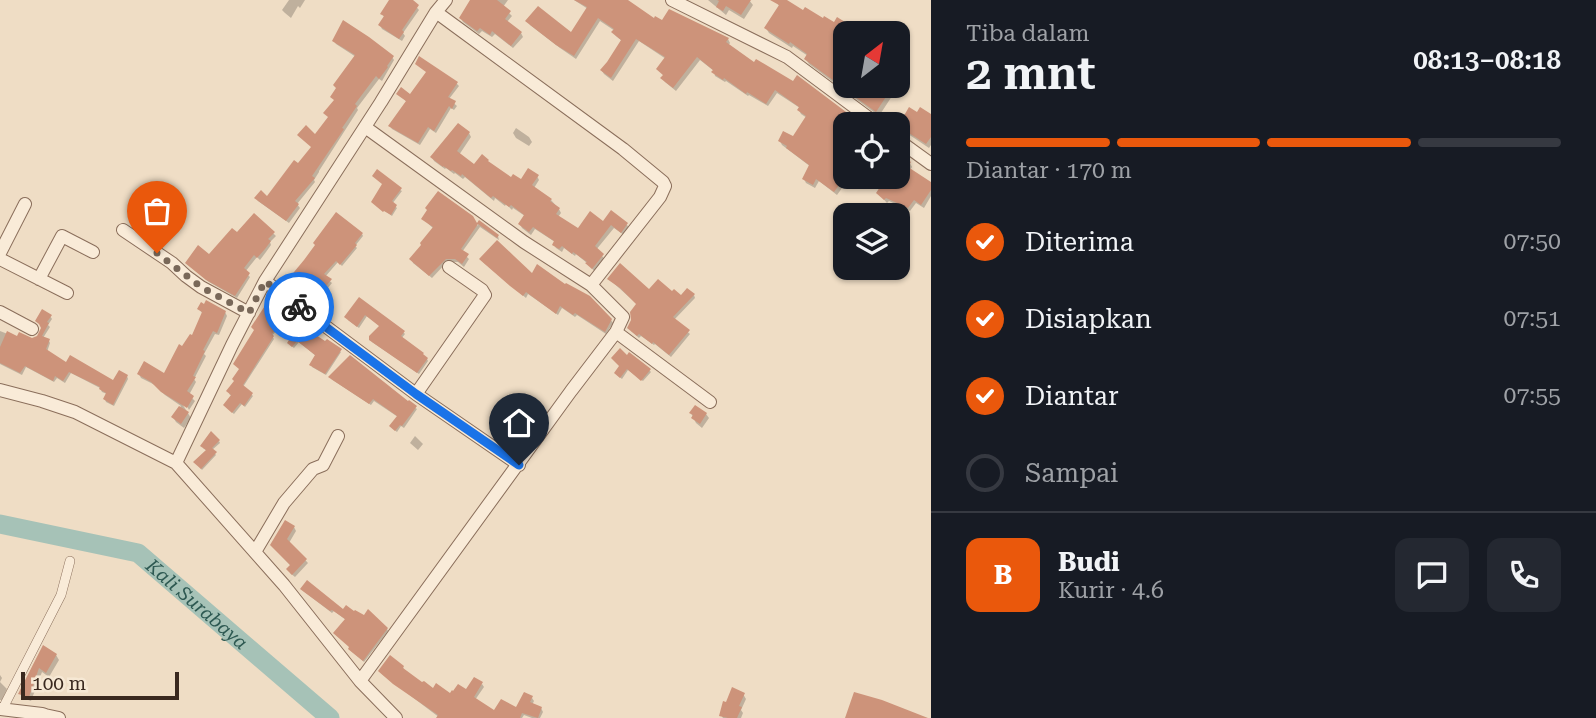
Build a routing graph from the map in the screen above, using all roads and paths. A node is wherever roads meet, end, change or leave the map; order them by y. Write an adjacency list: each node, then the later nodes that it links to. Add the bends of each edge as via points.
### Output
1 (446, 0): 3 (street)
2 (672, 0): 4 (street, via 787,57)
3 (436, 12): 5 (street); 16 (street, via 663,182 660,198)
4 (861, 112)
5 (365, 127): 15 (street); 16 (street)
6 (910, 148): 7 (street)
7 (931, 163)
8 (25, 204): 11 (street)
9 (123, 230): 19 (street, via 201,287)
10 (93, 251): 14 (street, via 62,236)
11 (0, 253)
12 (0, 259): 14 (street)
13 (449, 267): 23 (street, via 485,295)
14 (39, 279): 17 (street)
15 (265, 281): 19 (street); 23 (street)
16 (591, 285): 21 (street, via 623,317)
17 (67, 293)
18 (0, 312): 20 (street)
19 (249, 313): 26 (street)
20 (32, 328)
21 (616, 332): 24 (street); 27 (street)
22 (0, 390): 26 (street, via 75,412)
23 (416, 394): 27 (street)
24 (710, 402)
25 (338, 436): 28 (street, via 323,465 313,469 284,503)
26 (176, 463): 28 (street)
27 (519, 465): 30 (street)
28 (255, 552): 30 (street)
29 (70, 561): 31 (street, via 61,595)
30 (360, 681): 34 (street)
31 (1, 710): 32 (street)
32 (44, 716): 33 (street)
33 (59, 718)
34 (396, 718)

